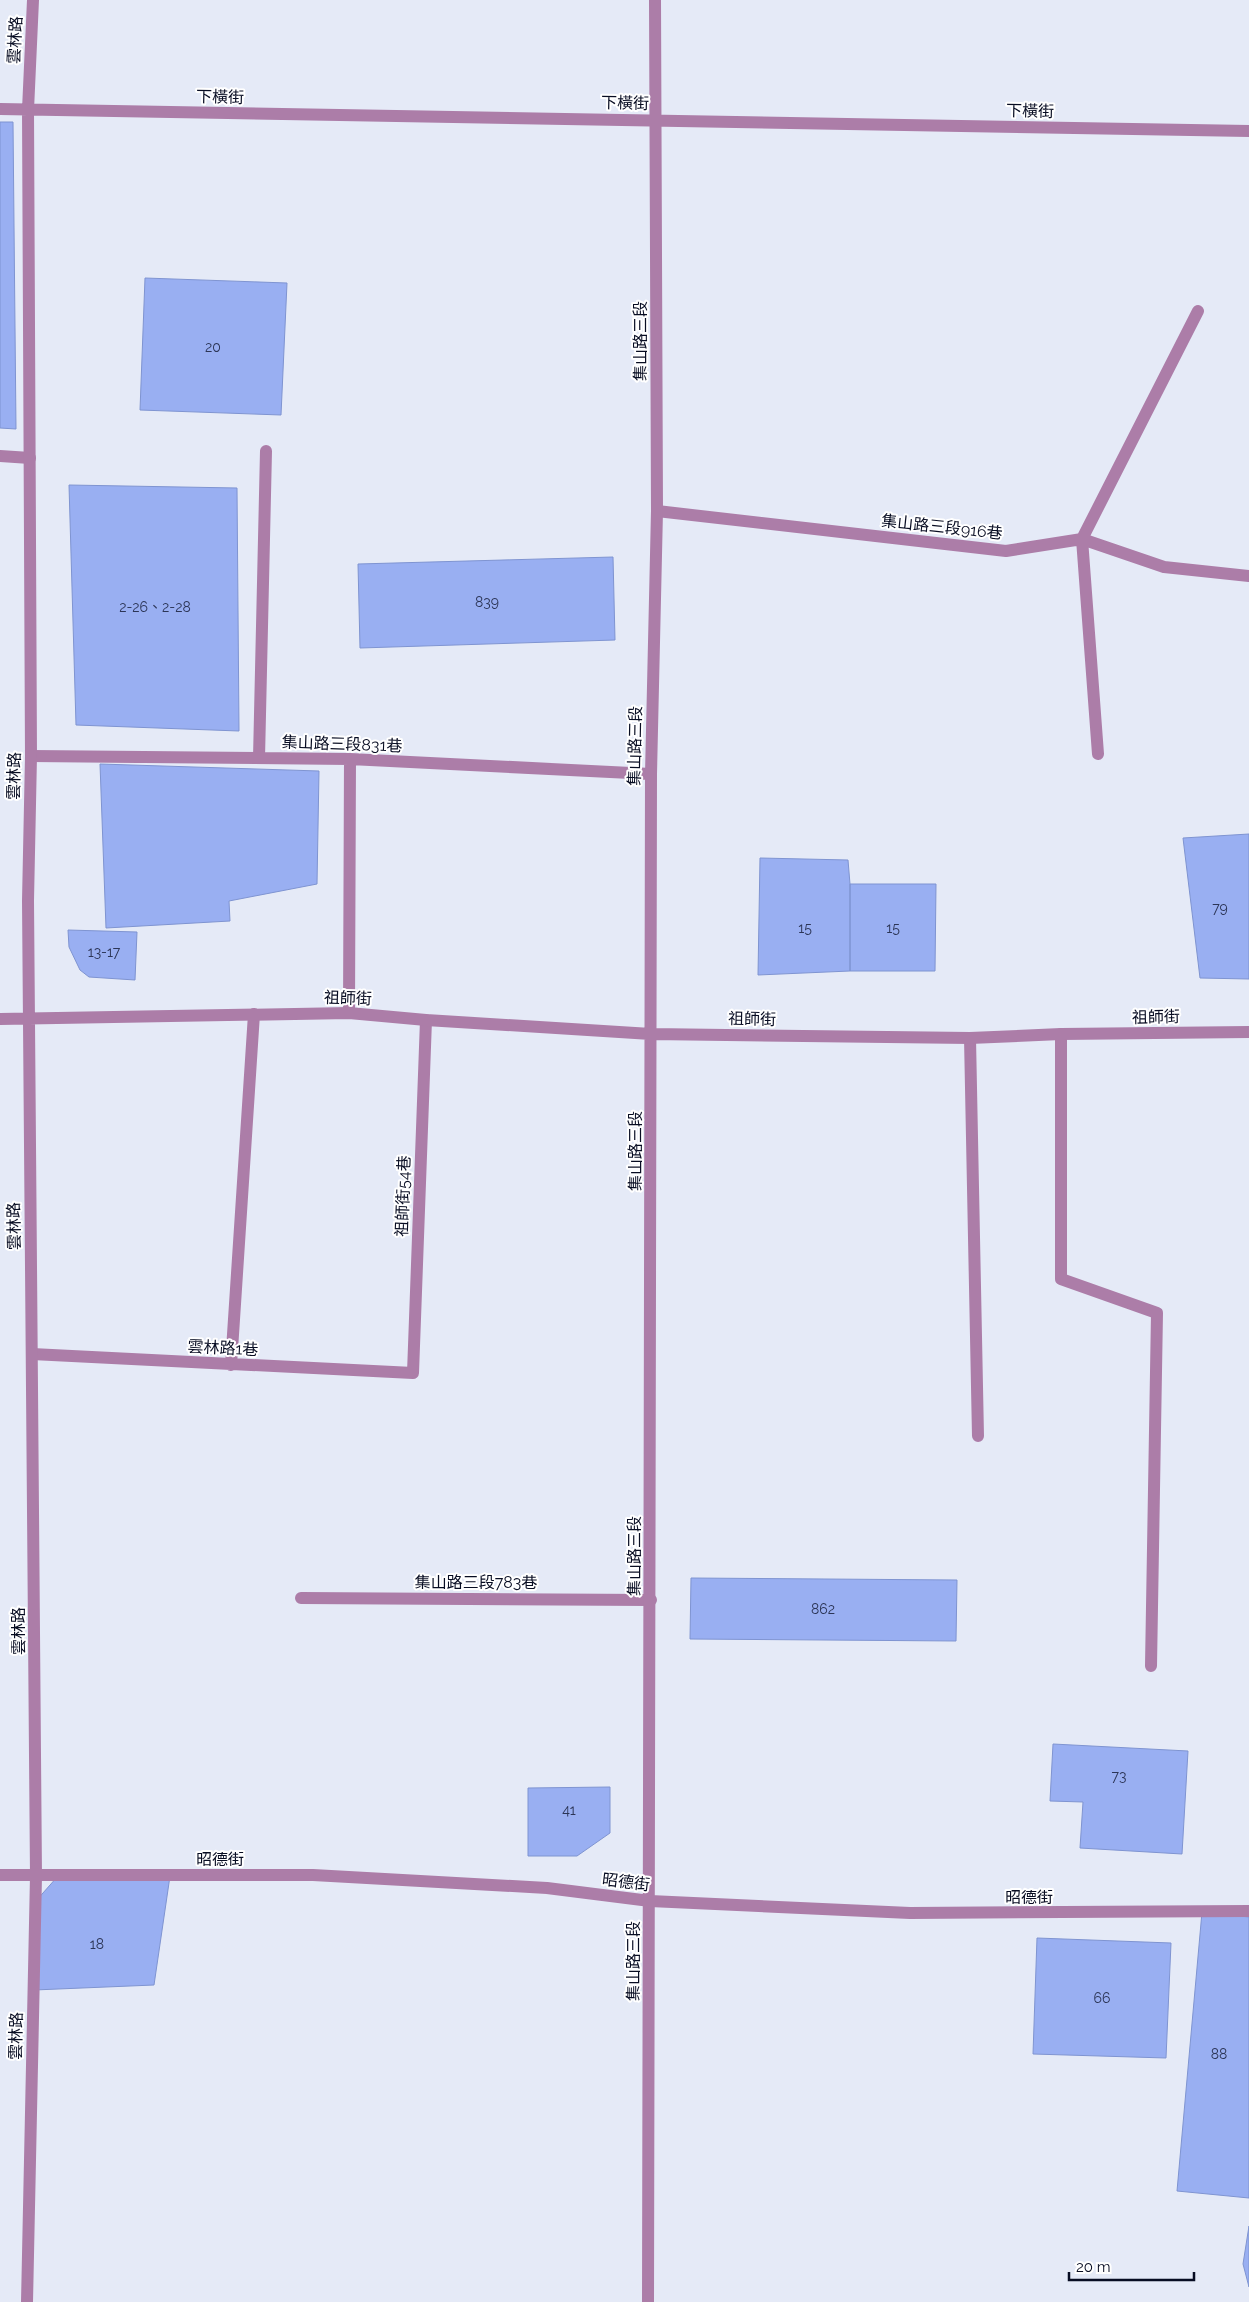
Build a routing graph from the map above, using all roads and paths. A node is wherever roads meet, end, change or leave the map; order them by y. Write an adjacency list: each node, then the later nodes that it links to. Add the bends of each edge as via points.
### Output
1 (33, 0): 4 (street, 雲林路)
2 (655, 0): 5 (street, 集山路三段)
3 (0, 109): 4 (street, 下橫街)
4 (28, 110): 5 (street, 下橫街); 10 (street, 雲林路)
5 (656, 120): 6 (street, 下橫街); 11 (street, 集山路三段)
6 (1249, 131)
7 (1198, 311): 12 (street)
8 (266, 451): 16 (street)
9 (0, 456): 10 (street)
10 (30, 458): 15 (street, 雲林路)
11 (656, 511): 12 (street, 集山路三段916巷, via 1006,551); 18 (street, 集山路三段)
12 (1082, 539): 13 (street, 集山路三段916巷, via 1164,567); 14 (street)
13 (1249, 576)
14 (1098, 754)
15 (31, 756): 16 (street, 集山路三段831巷); 22 (street, 雲林路)
16 (259, 758): 17 (street, 集山路三段831巷)
17 (350, 759): 18 (street, 集山路三段831巷); 19 (street)
18 (651, 774): 25 (street, 集山路三段)
19 (349, 1013): 20 (street, 祖師街); 23 (street, 祖師街)
20 (254, 1014): 22 (street, 祖師街); 29 (street)
21 (0, 1019): 22 (street, 祖師街)
22 (28, 1019): 28 (street, 雲林路)
23 (426, 1020): 25 (street, 祖師街); 30 (street, 祖師街54巷)
24 (1249, 1032): 26 (street, 祖師街)
25 (651, 1034): 27 (street, 祖師街); 33 (street, 集山路三段)
26 (1061, 1034): 27 (street, 祖師街); 34 (street, via 1061,1279 1157,1313)
27 (970, 1038): 31 (street)
28 (32, 1354): 29 (street, 雲林路1巷); 36 (street, 雲林路)
29 (231, 1365): 30 (street, 雲林路1巷)
30 (413, 1373)
31 (978, 1436)
32 (301, 1598): 33 (street, 集山路三段783巷)
33 (651, 1600): 37 (street, 集山路三段)
34 (1151, 1666)
35 (0, 1875): 36 (street, 昭德街)
36 (36, 1876): 37 (street, 昭德街, via 313,1875 547,1888); 39 (street, 雲林路)
37 (650, 1901): 38 (street, 昭德街, via 910,1913); 40 (street, 集山路三段)
38 (1249, 1911)
39 (27, 2302)
40 (648, 2302)

